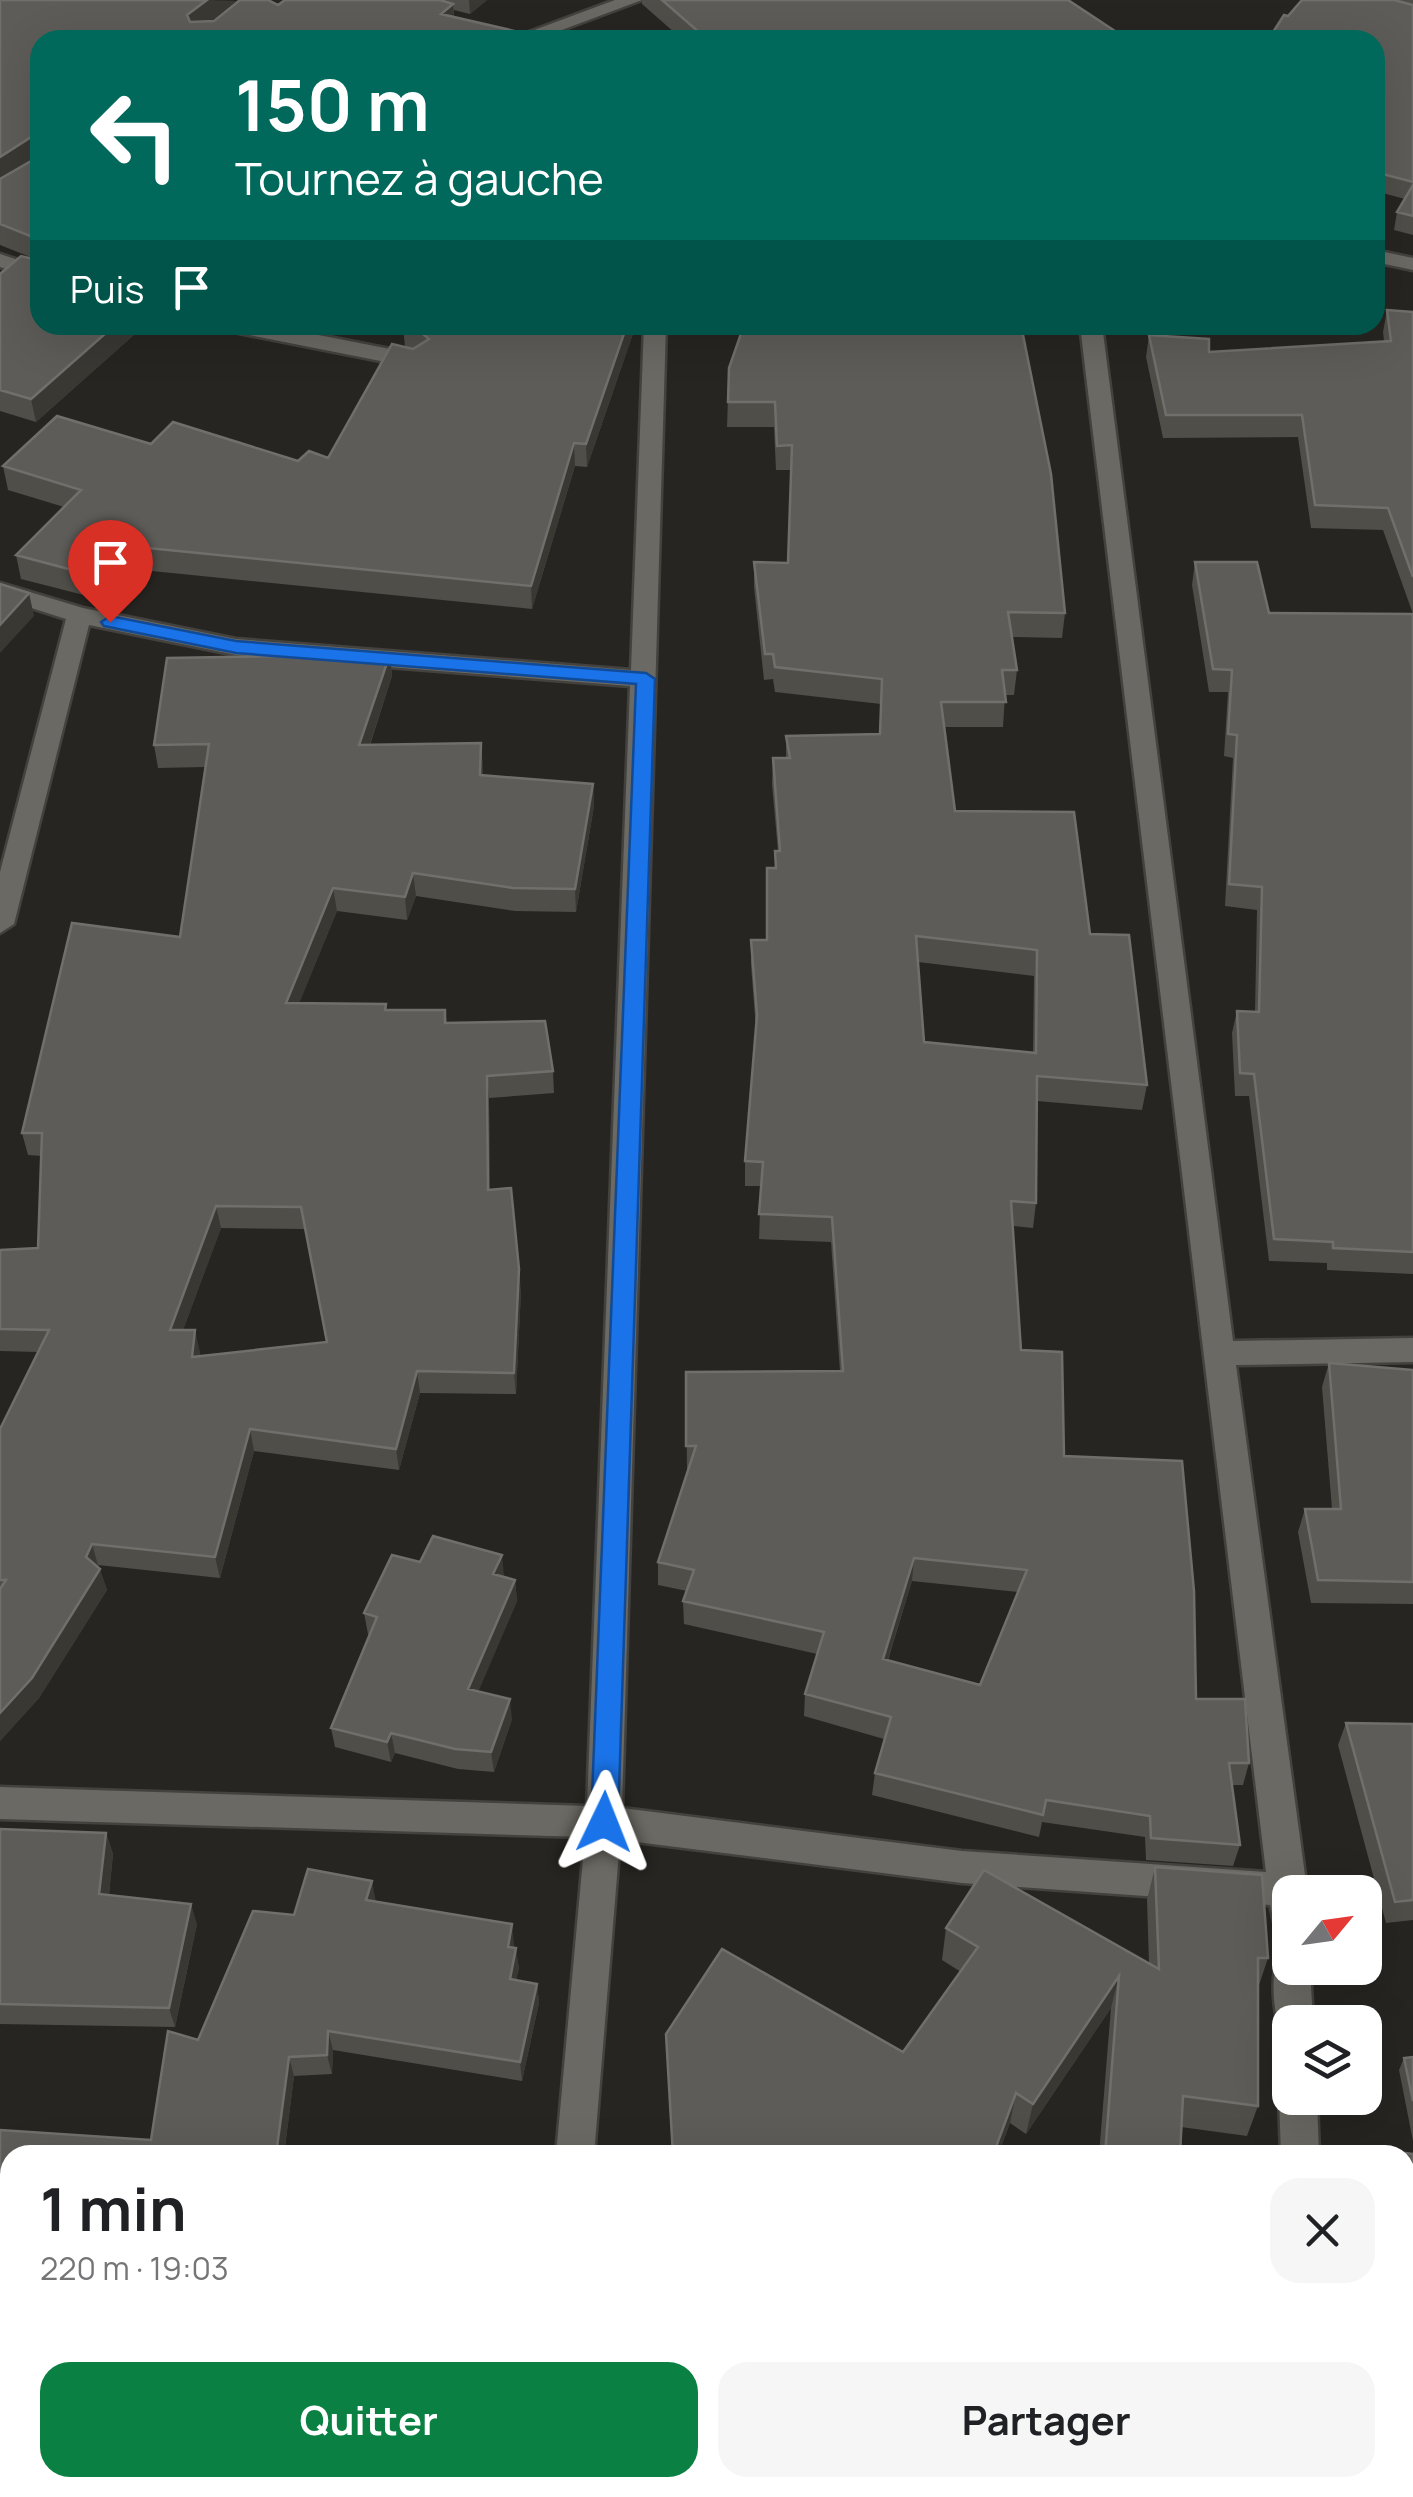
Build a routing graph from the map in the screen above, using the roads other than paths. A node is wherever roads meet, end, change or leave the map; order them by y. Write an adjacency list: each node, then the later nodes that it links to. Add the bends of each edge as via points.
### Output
1 (633, 0): 2 (street)
2 (546, 30)
3 (1385, 258): 5 (street)
4 (0, 260): 6 (street)
5 (1413, 264)
6 (30, 270)
7 (285, 335): 10 (street)
8 (655, 335): 13 (street)
9 (1092, 335): 16 (street)
10 (416, 361)
11 (0, 590): 12 (street)
12 (79, 615): 13 (street, via 236,647); 14 (street)
13 (646, 679): 18 (street)
14 (0, 924)
15 (1413, 1350): 16 (street)
16 (1216, 1353): 19 (street)
17 (0, 1803): 18 (street)
18 (604, 1822): 20 (street); 22 (street)
19 (1285, 1875)
20 (1272, 1904)
21 (1299, 2115): 23 (street)
22 (577, 2145)
23 (1300, 2145)

